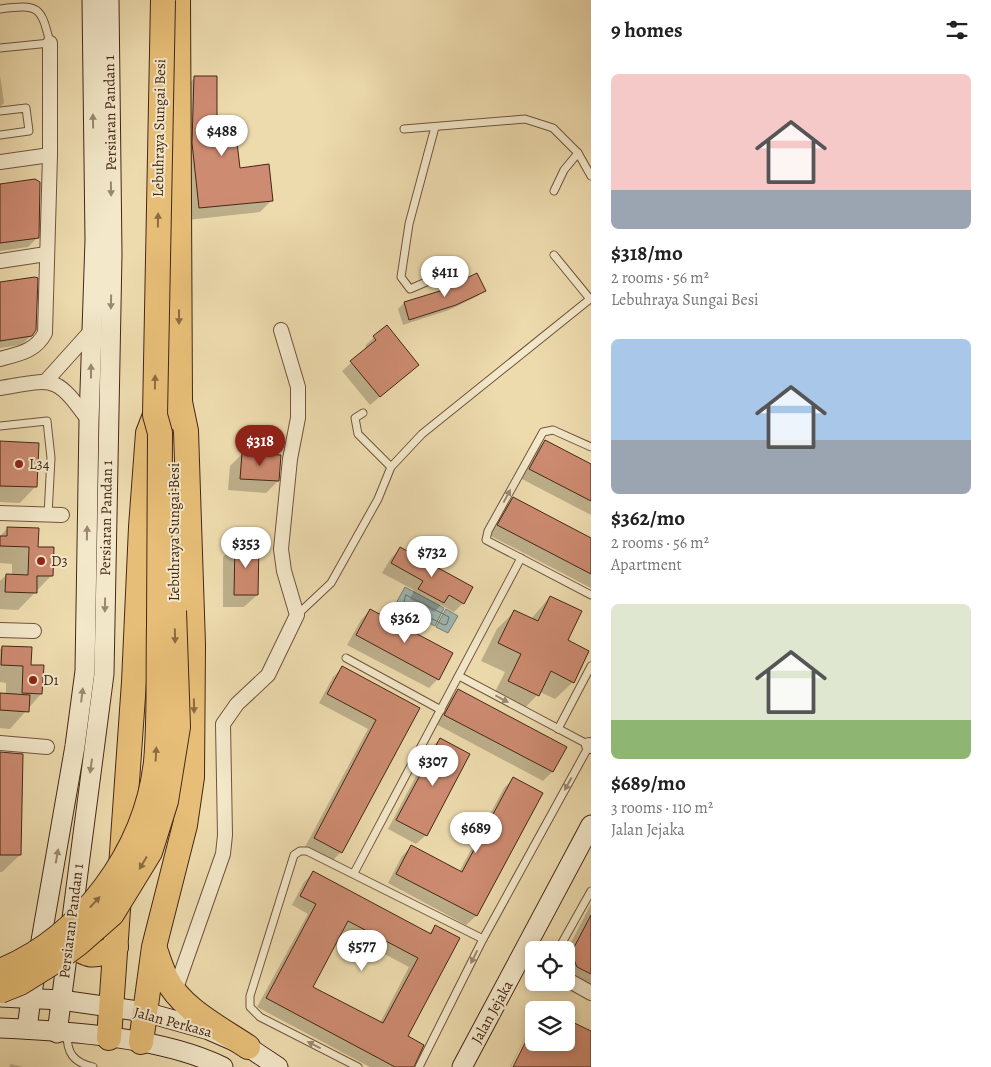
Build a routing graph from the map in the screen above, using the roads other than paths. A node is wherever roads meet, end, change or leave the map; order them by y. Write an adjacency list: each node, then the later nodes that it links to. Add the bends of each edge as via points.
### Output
1 (92, 0): 23 (street, Persiaran Pandan 1, one-way to 1, via 95,240)
2 (109, 0): 56 (street, Persiaran Pandan 1, one-way to 56, via 112,254 104,674)
3 (163, 0): 29 (highway, Lebuhraya Sungai Besi, one-way to 3, bridge)
4 (178, 0): 27 (highway, Lebuhraya Sungai Besi, one-way to 27)
5 (0, 8): 6 (lane, via 19,6 40,12)
6 (50, 43): 7 (lane); 13 (street)
7 (0, 48)
8 (0, 111): 11 (lane, via 26,108 29,131)
9 (435, 127): 10 (lane); 12 (lane, via 525,119 553,128); 20 (lane, via 409,224 402,277 410,289)
10 (404, 129)
11 (0, 135)
12 (578, 153): 15 (lane); 16 (lane, via 564,170)
13 (50, 155): 14 (street); 17 (street)
14 (0, 162)
15 (591, 176)
16 (554, 191)
17 (46, 254): 19 (street); 24 (street, via 45,333 41,341 23,354)
18 (554, 255): 21 (lane)
19 (0, 261)
20 (447, 273)
21 (590, 298): 33 (lane, via 422,434)
22 (281, 330): 38 (street, via 298,387 298,418 290,459 281,549)
23 (92, 331): 25 (street); 30 (street, Persiaran Pandan 1, one-way to 23)
24 (0, 359)
25 (46, 381): 26 (street); 30 (street, via 68,394)
26 (0, 388)
27 (180, 402): 49 (highway, one-way to 49, via 186,431 194,723); 65 (highway, Lebuhraya Sungai Besi, one-way to 65, bridge, via 175,431 173,562 178,727 166,800 150,852 112,914 52,963)
28 (363, 413): 33 (lane, via 355,418 358,434)
29 (155, 415): 50 (highway, via 148,433 141,527); 62 (highway, Lebuhraya Sungai Besi, one-way to 29, bridge, via 57,938 98,899 122,862 141,823 156,764 158,716 160,433)
30 (88, 421): 54 (street, Persiaran Pandan 1, one-way to 30, via 85,672)
31 (0, 426): 35 (lane, via 47,420)
32 (591, 448): 36 (lane, one-way to 32, via 486,540 539,435 548,429 553,430)
33 (390, 467): 38 (lane, via 378,499 331,583)
34 (0, 513): 35 (street)
35 (55, 515)
36 (522, 558): 37 (lane); 43 (lane)
37 (591, 595)
38 (297, 615): 66 (street, via 268,675 236,704 223,724 223,854)
39 (0, 630): 40 (street)
40 (34, 631)
41 (346, 658): 44 (lane)
42 (591, 666): 45 (lane)
43 (459, 676): 44 (lane); 45 (lane, one-way to 45)
44 (441, 710): 52 (lane)
45 (558, 729): 47 (lane)
46 (0, 743): 48 (street)
47 (590, 744): 55 (lane, one-way to 55)
48 (48, 747)
49 (189, 802): 50 (highway, via 175,825 166,830 148,830 133,819); 60 (highway)
50 (126, 805): 59 (highway)
51 (591, 825): 57 (street, Jalan Jejaka)
52 (354, 873): 55 (lane); 82 (lane, one-way to 52, via 260,1017 248,1002 294,855 307,851)
53 (591, 890): 58 (lane)
54 (42, 938): 63 (street, via 26,965); 69 (street, Persiaran Pandan 1)
55 (483, 939): 83 (lane, one-way to 83)
56 (69, 940): 59 (highway, via 82,953 93,955); 70 (street, Persiaran Pandan 1)
57 (536, 941)
58 (563, 941)
59 (116, 946): 71 (highway)
60 (154, 947): 66 (highway, via 166,979); 72 (highway)
61 (525, 964): 84 (street, Jalan Jejaka)
62 (0, 971)
63 (0, 982)
64 (575, 984): 67 (street)
65 (0, 991)
66 (175, 991): 78 (highway, via 195,1011)
67 (591, 992)
68 (0, 997): 69 (street, Jalan Perkasa)
69 (31, 998): 70 (street, Jalan Perkasa); 74 (street, Persiaran Pandan 1)
70 (61, 1000): 71 (street, Jalan Perkasa); 75 (street, Persiaran Pandan 1)
71 (111, 1006): 72 (street, Jalan Perkasa); 76 (highway)
72 (145, 1012): 77 (highway); 78 (street, Jalan Perkasa, via 209,1030)
73 (0, 1028): 74 (street, Jalan Perkasa)
74 (27, 1029): 75 (street, Jalan Perkasa)
75 (62, 1033): 76 (street, Jalan Perkasa); 79 (lane, via 74,1060)
76 (108, 1038): 77 (street, Jalan Perkasa)
77 (141, 1042): 80 (street, Jalan Perkasa, via 203,1057)
78 (248, 1047): 81 (street, Jalan Perkasa)
79 (93, 1067)
80 (223, 1067)
81 (278, 1067)
82 (358, 1067)
83 (419, 1067)
84 (462, 1067)

